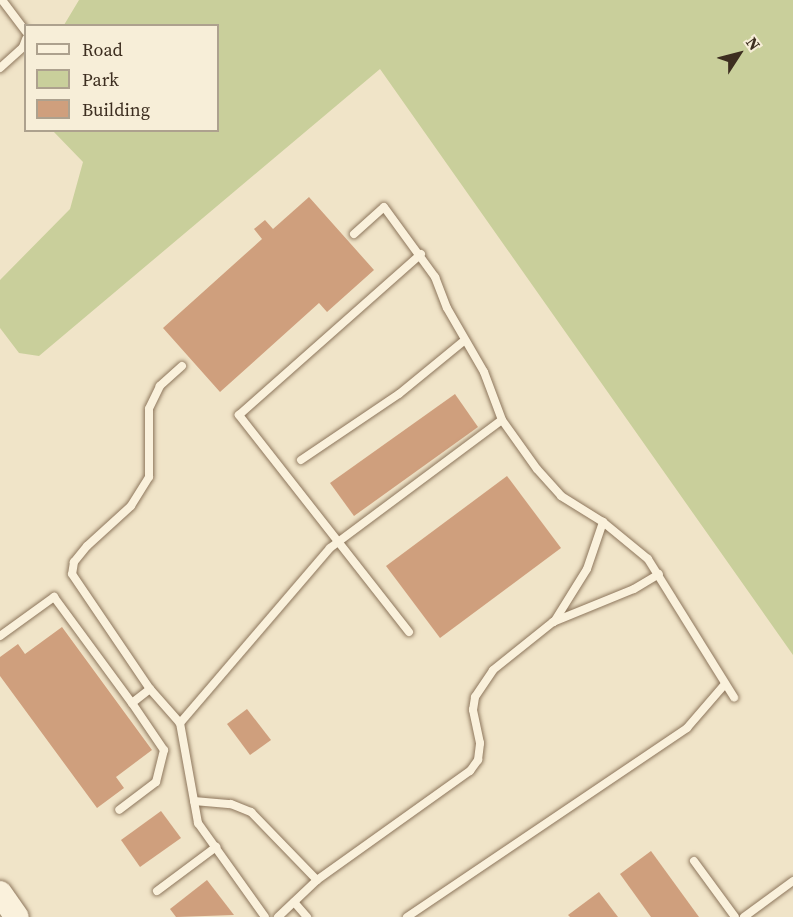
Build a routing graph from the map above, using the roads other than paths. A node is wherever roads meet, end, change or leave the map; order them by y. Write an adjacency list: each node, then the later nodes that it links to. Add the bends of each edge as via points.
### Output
1 (2, 0): 2 (lane)
2 (24, 29)
3 (24, 44): 4 (lane)
4 (0, 68)
5 (354, 234): 6 (lane, via 384,207)
6 (421, 254): 7 (lane); 12 (lane, via 239,416)
7 (465, 340): 9 (lane, via 484,372); 10 (lane, via 407,388)
8 (182, 366): 18 (lane, via 160,386 148,409 149,477 131,506 74,562 72,574)
9 (502, 420): 11 (lane, via 561,495); 12 (lane)
10 (301, 460)
11 (603, 522): 13 (lane, via 648,559); 14 (lane, via 587,569)
12 (338, 542): 15 (lane); 21 (lane)
13 (659, 574): 14 (lane, via 634,589); 17 (lane)
14 (553, 622): 26 (lane, via 483,681 473,710 480,743 478,760 470,771)
15 (409, 632)
16 (0, 636): 20 (lane, via 54,597)
17 (725, 684): 19 (lane); 35 (lane, via 687,728)
18 (150, 689): 20 (lane); 21 (lane)
19 (734, 697)
20 (132, 703): 23 (lane, via 164,750 156,782)
21 (180, 723): 22 (lane)
22 (194, 801): 24 (lane, via 198,823); 26 (lane, via 231,804 251,812)
23 (119, 810)
24 (216, 847): 28 (lane); 32 (lane)
25 (694, 861): 36 (lane)
26 (317, 880): 30 (lane)
27 (793, 881): 37 (lane)
28 (157, 891)
29 (0, 894): 31 (main road)
30 (294, 902): 33 (lane); 34 (lane)
31 (17, 917)
32 (266, 917)
33 (278, 917)
34 (307, 917)
35 (407, 917)
36 (735, 917)
37 (744, 917)

